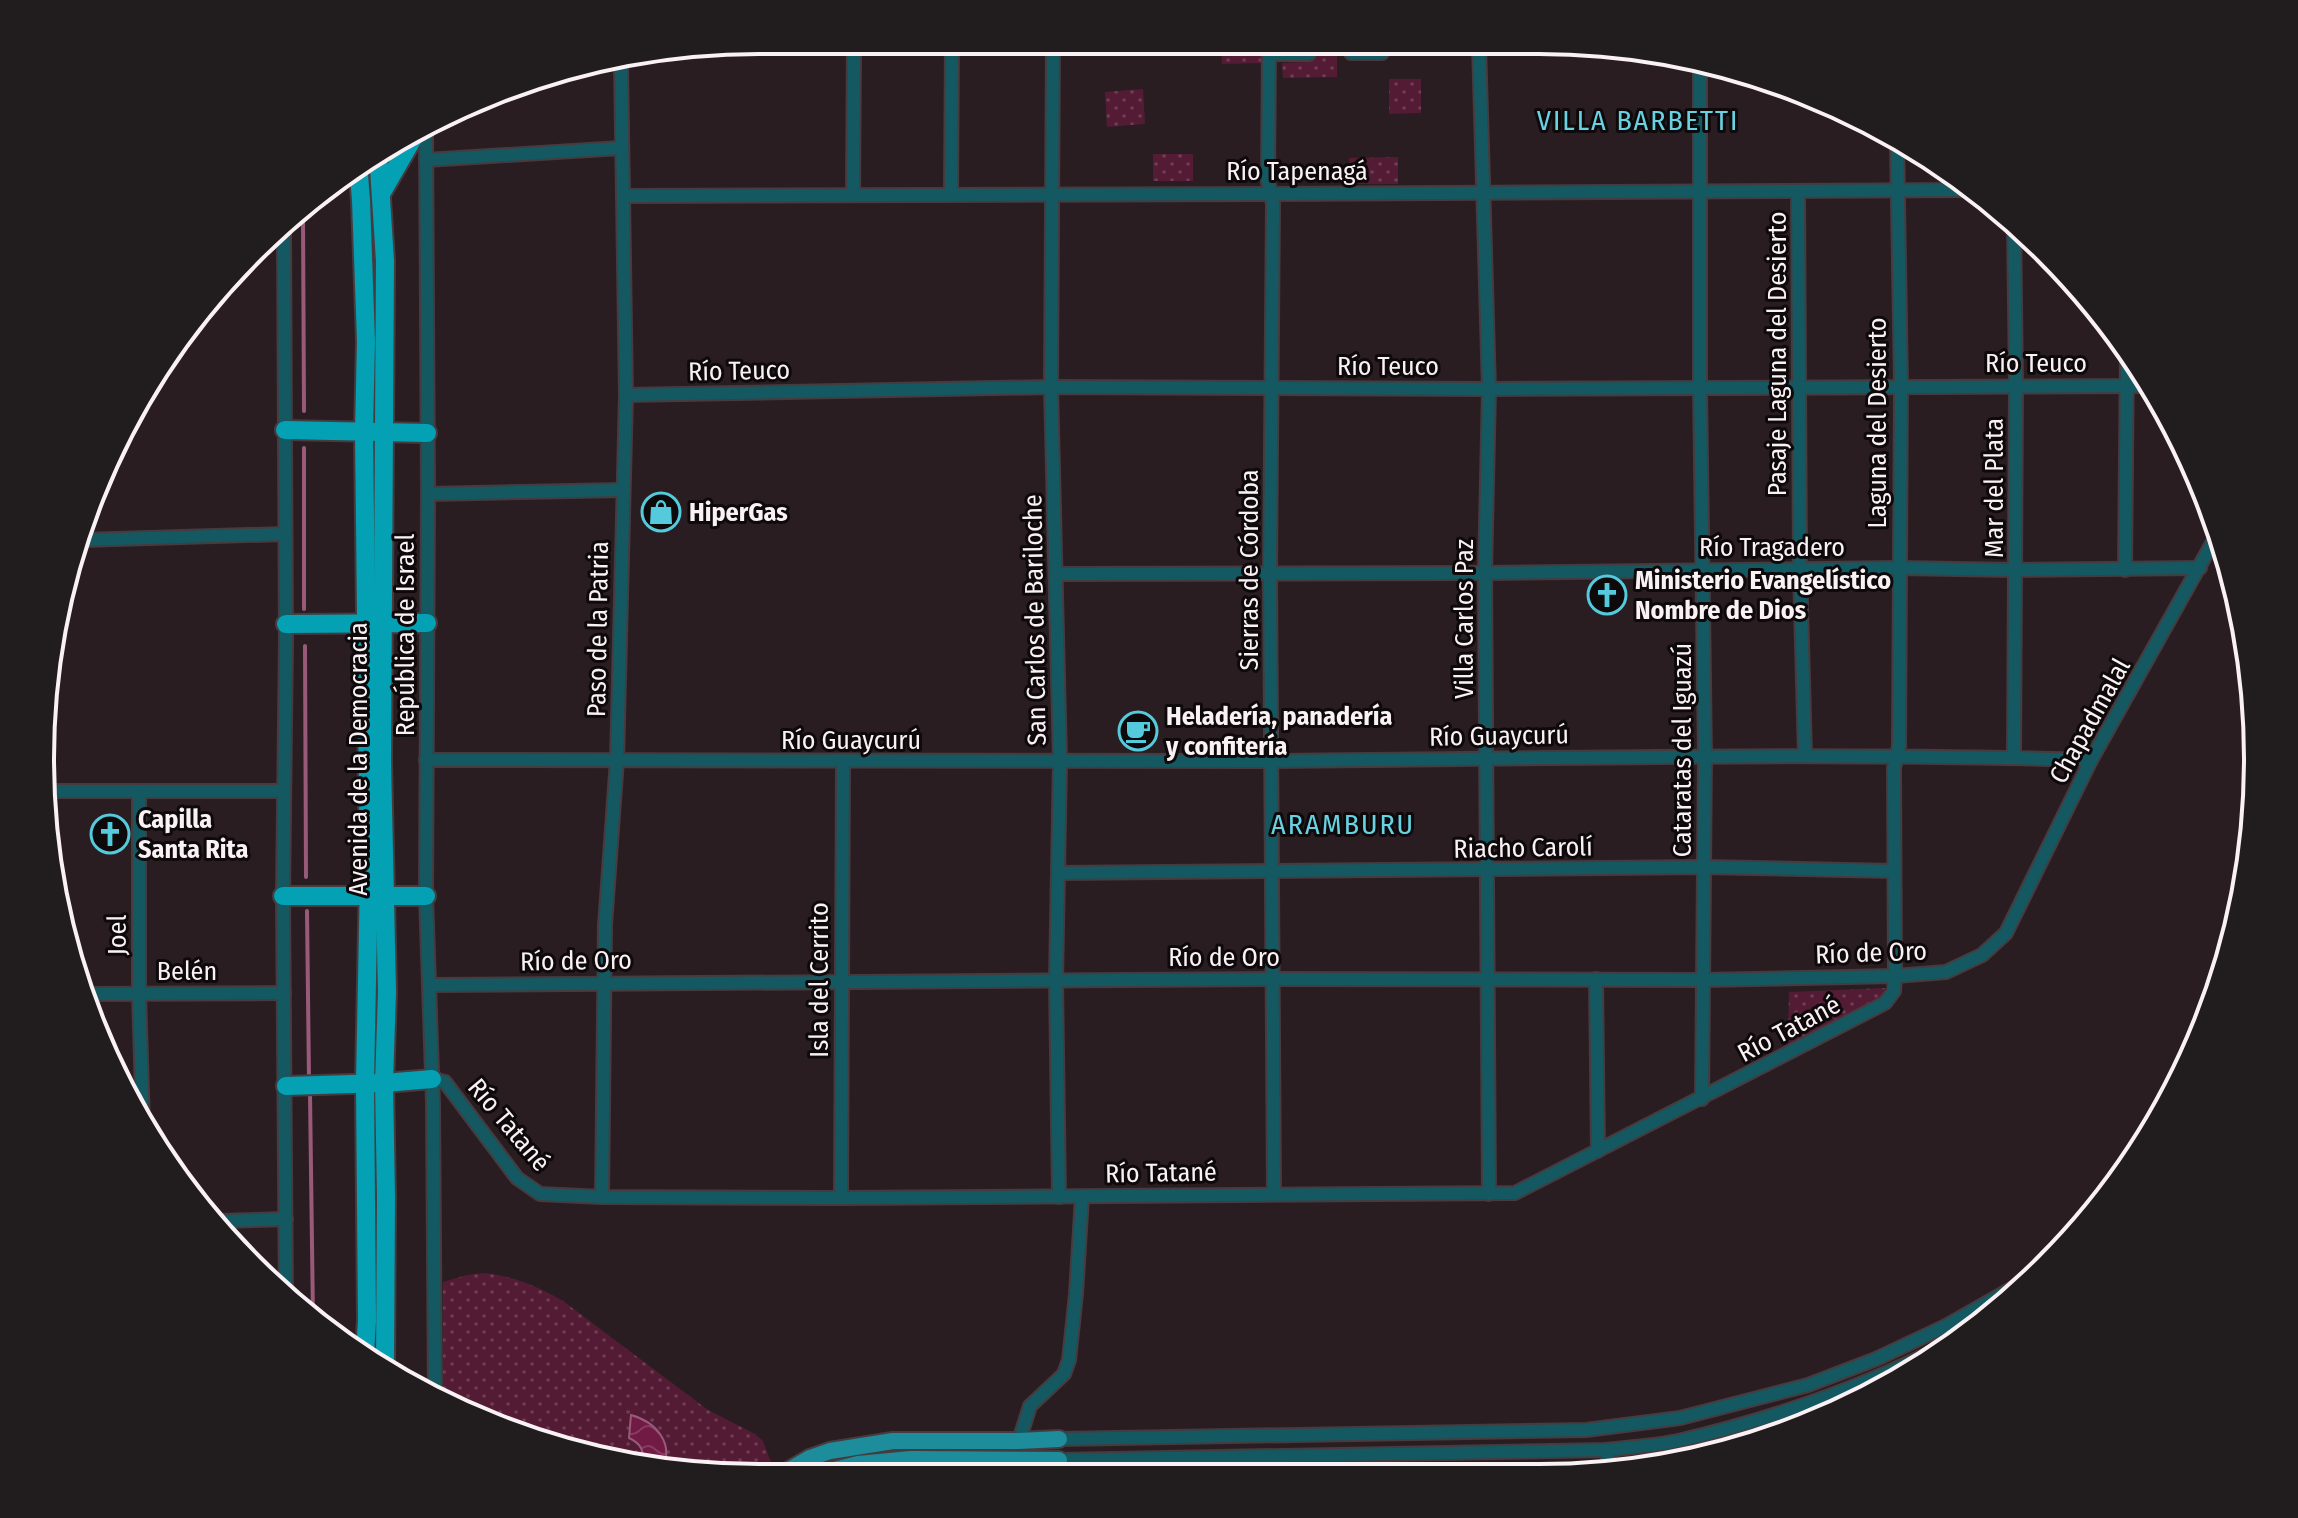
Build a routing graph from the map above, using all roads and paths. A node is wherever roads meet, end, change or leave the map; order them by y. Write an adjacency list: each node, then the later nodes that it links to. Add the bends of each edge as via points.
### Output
1 (854, 54): 24 (street)
2 (952, 54): 20 (street)
3 (1053, 54): 21 (street, San Carlos de Bariloche)
4 (1269, 54): 22 (street, Sierras de Córdoba)
5 (1479, 54): 23 (street, Villa Carlos Paz)
6 (621, 68): 10 (street, Paso de la Patria)
7 (1700, 73): 15 (street, Cataratas del Iguazú)
8 (426, 138): 12 (street, República de Israel)
9 (408, 147): 19 (highway)
10 (621, 148): 12 (street); 25 (street, Paso de la Patria)
11 (1897, 151): 18 (street, Laguna del Desierto)
12 (426, 160): 42 (street, República de Israel)
13 (379, 165): 19 (highway, Avenida de la Democracia)
14 (359, 179): 40 (highway, Avenida de la Democracia)
15 (1700, 190): 17 (street, Río Tapenagá); 23 (street, Río Tapenagá); 36 (street, Cataratas del Iguazú)
16 (1955, 190): 18 (street, Río Tapenagá)
17 (1798, 191): 18 (street, Río Tapenagá); 34 (street, Pasaje Laguna del Desierto)
18 (1897, 191): 29 (street, Laguna del Desierto)
19 (381, 194): 41 (highway, Avenida de la Democracia)
20 (951, 194): 21 (street, Río Tapenagá); 24 (street, Río Tapenagá)
21 (1051, 194): 22 (street, Río Tapenagá); 33 (street, San Carlos de Bariloche)
22 (1271, 194): 23 (street, Río Tapenagá); 35 (street, Sierras de Córdoba)
23 (1484, 194): 37 (street, Villa Carlos Paz)
24 (853, 195): 25 (street, Río Tapenagá)
25 (624, 196): 38 (street, Paso de la Patria)
26 (284, 238): 39 (street)
27 (2014, 238): 30 (street, Mar del Plata)
28 (2128, 371): 31 (street)
29 (1901, 385): 30 (street, Río Teuco); 34 (street, Río Teuco); 48 (street, Laguna del Desierto)
30 (2016, 385): 31 (street, Río Teuco); 52 (street, Mar del Plata)
31 (2128, 386): 32 (street, Río Teuco); 53 (street)
32 (2137, 386)
33 (1051, 387): 35 (street, Río Teuco); 38 (street, Río Teuco); 56 (street, San Carlos de Bariloche)
34 (1800, 387): 36 (street, Río Teuco); 51 (street, Pasaje Laguna del Desierto)
35 (1272, 388): 37 (street, Río Teuco); 54 (street, Sierras de Córdoba)
36 (1700, 388): 37 (street, Río Teuco); 50 (street, Cataratas del Iguazú)
37 (1489, 389): 55 (street, Villa Carlos Paz)
38 (626, 395): 43 (street, Paso de la Patria)
39 (285, 430): 40 (highway); 45 (street)
40 (364, 432): 41 (highway); 57 (highway, Avenida de la Democracia)
41 (384, 432): 42 (highway); 57 (highway, Avenida de la Democracia)
42 (427, 433): 44 (street, República de Israel)
43 (623, 490): 44 (street); 66 (street, Paso de la Patria)
44 (428, 494): 58 (street, República de Israel)
45 (284, 534): 46 (street); 59 (street)
46 (89, 540)
47 (2211, 546): 49 (street, Chapadmalal)
48 (1899, 568): 51 (street, Río Tragadero); 52 (street, Río Tragadero); 62 (street, Laguna del Desierto)
49 (2200, 568): 53 (street, Río Tragadero); 67 (street, Chapadmalal)
50 (1704, 569): 51 (street, Río Tragadero); 55 (street, Río Tragadero); 60 (street, Cataratas del Iguazú)
51 (1800, 569): 61 (street, Pasaje Laguna del Desierto)
52 (2015, 570): 53 (street, Río Tragadero); 63 (street, Mar del Plata)
53 (2125, 570)
54 (1270, 572): 55 (street, Río Tragadero); 56 (street, Río Tragadero); 69 (street, Sierras de Córdoba)
55 (1485, 573): 64 (street, Villa Carlos Paz)
56 (1057, 574): 68 (street, San Carlos de Bariloche)
57 (375, 622): 58 (highway); 59 (highway); 79 (highway, Avenida de la Democracia)
58 (427, 623): 65 (street, República de Israel)
59 (286, 624): 72 (street)
60 (1705, 756): 61 (street, Río Guaycurú); 64 (street, Río Guaycurú); 74 (street, Cataratas del Iguazú)
61 (1805, 756): 62 (street, Río Guaycurú)
62 (1896, 758): 63 (street, Río Guaycurú); 77 (street, Laguna del Desierto)
63 (2014, 758): 67 (street, Río Guaycurú)
64 (1487, 759): 69 (street, Río Guaycurú); 76 (street, Villa Carlos Paz)
65 (426, 760): 66 (street, Río Guaycurú); 81 (street, República de Israel)
66 (617, 760): 70 (street, Río Guaycurú); 90 (street, Paso de la Patria)
67 (2091, 760): 82 (street, Chapadmalal)
68 (1060, 761): 69 (street, Río Guaycurú); 70 (street, Río Guaycurú); 78 (street, San Carlos de Bariloche)
69 (1271, 761): 75 (street, Sierras de Córdoba)
70 (843, 763): 89 (street, Isla del Cerrito)
71 (55, 791): 73 (street)
72 (284, 791): 73 (street); 80 (street)
73 (139, 792): 93 (street, Joel)
74 (1704, 867): 76 (street, Riacho Carolí); 77 (street, Riacho Carolí); 88 (street, Cataratas del Iguazú)
75 (1273, 871): 76 (street, Riacho Carolí); 78 (street, Riacho Carolí); 85 (street, Sierras de Córdoba)
76 (1488, 871): 84 (street, Villa Carlos Paz)
77 (1893, 871): 83 (street, Laguna del Desierto)
78 (1058, 873): 87 (street, San Carlos de Bariloche)
79 (376, 895): 80 (highway); 81 (highway); 97 (highway, Avenida de la Democracia, via 387,992)
80 (283, 896): 94 (street)
81 (426, 896): 91 (street, República de Israel)
82 (2006, 933): 83 (street, Río de Oro, via 1982,955 1946,972)
83 (1895, 976): 88 (street, Río de Oro); 92 (street, Laguna del Desierto)
84 (1489, 978): 85 (street, Río de Oro); 86 (street, Río de Oro); 103 (street, Villa Carlos Paz)
85 (1271, 979): 87 (street, Río de Oro); 102 (street, Sierras de Córdoba)
86 (1596, 979): 88 (street, Río de Oro); 101 (street)
87 (1056, 980): 89 (street, Río de Oro); 105 (street, San Carlos de Bariloche)
88 (1703, 980): 99 (street, Cataratas del Iguazú)
89 (840, 982): 90 (street, Río de Oro); 107 (street, Isla del Cerrito)
90 (605, 983): 91 (street, Río de Oro); 104 (street, Paso de la Patria)
91 (430, 985): 96 (street, República de Israel)
92 (1894, 991): 99 (street, Río Tatané, via 1885,1003)
93 (139, 993): 94 (street, Belén); 95 (street, Belén); 100 (street, Joel)
94 (284, 993): 98 (street)
95 (94, 994)
96 (432, 1079): 97 (highway); 104 (street, Río Tatané, via 445,1082 517,1178 540,1194); 115 (street, República de Israel)
97 (374, 1083): 98 (highway); 112 (highway, Avenida de la Democracia); 113 (highway, Avenida de la Democracia, via 386,1197)
98 (286, 1086): 108 (street)
99 (1702, 1099): 101 (street, Río Tatané)
100 (142, 1101)
101 (1598, 1151): 103 (street, Río Tatané, via 1515,1193)
102 (1274, 1194): 103 (street, Río Tatané); 106 (street, Río Tatané)
103 (1489, 1194)
104 (602, 1197): 107 (street, Río Tatané)
105 (1059, 1197): 106 (street, Río Tatané); 107 (street, Río Tatané)
106 (1082, 1197): 118 (street, via 1069,1360 1064,1374 1030,1406)
107 (841, 1198)
108 (286, 1219): 109 (street); 110 (street)
109 (226, 1221)
110 (286, 1282)
111 (1987, 1303): 117 (street, via 1876,1359 1808,1385 1680,1418 1586,1430)
112 (366, 1344)
113 (385, 1357)
114 (1896, 1368): 119 (street, via 1741,1424 1675,1441)
115 (435, 1385)
116 (1038, 1439): 117 (main road); 118 (main road); 126 (main road)
117 (1059, 1439)
118 (1019, 1441): 122 (main road, via 893,1441 830,1451); 125 (main road)
119 (1606, 1450): 120 (street); 121 (street)
120 (1059, 1460): 127 (main road)
121 (1609, 1460)
122 (800, 1464)
123 (858, 1464): 124 (main road, via 911,1459)
124 (978, 1464)
125 (1019, 1464)
126 (1039, 1464)
127 (1048, 1464)

